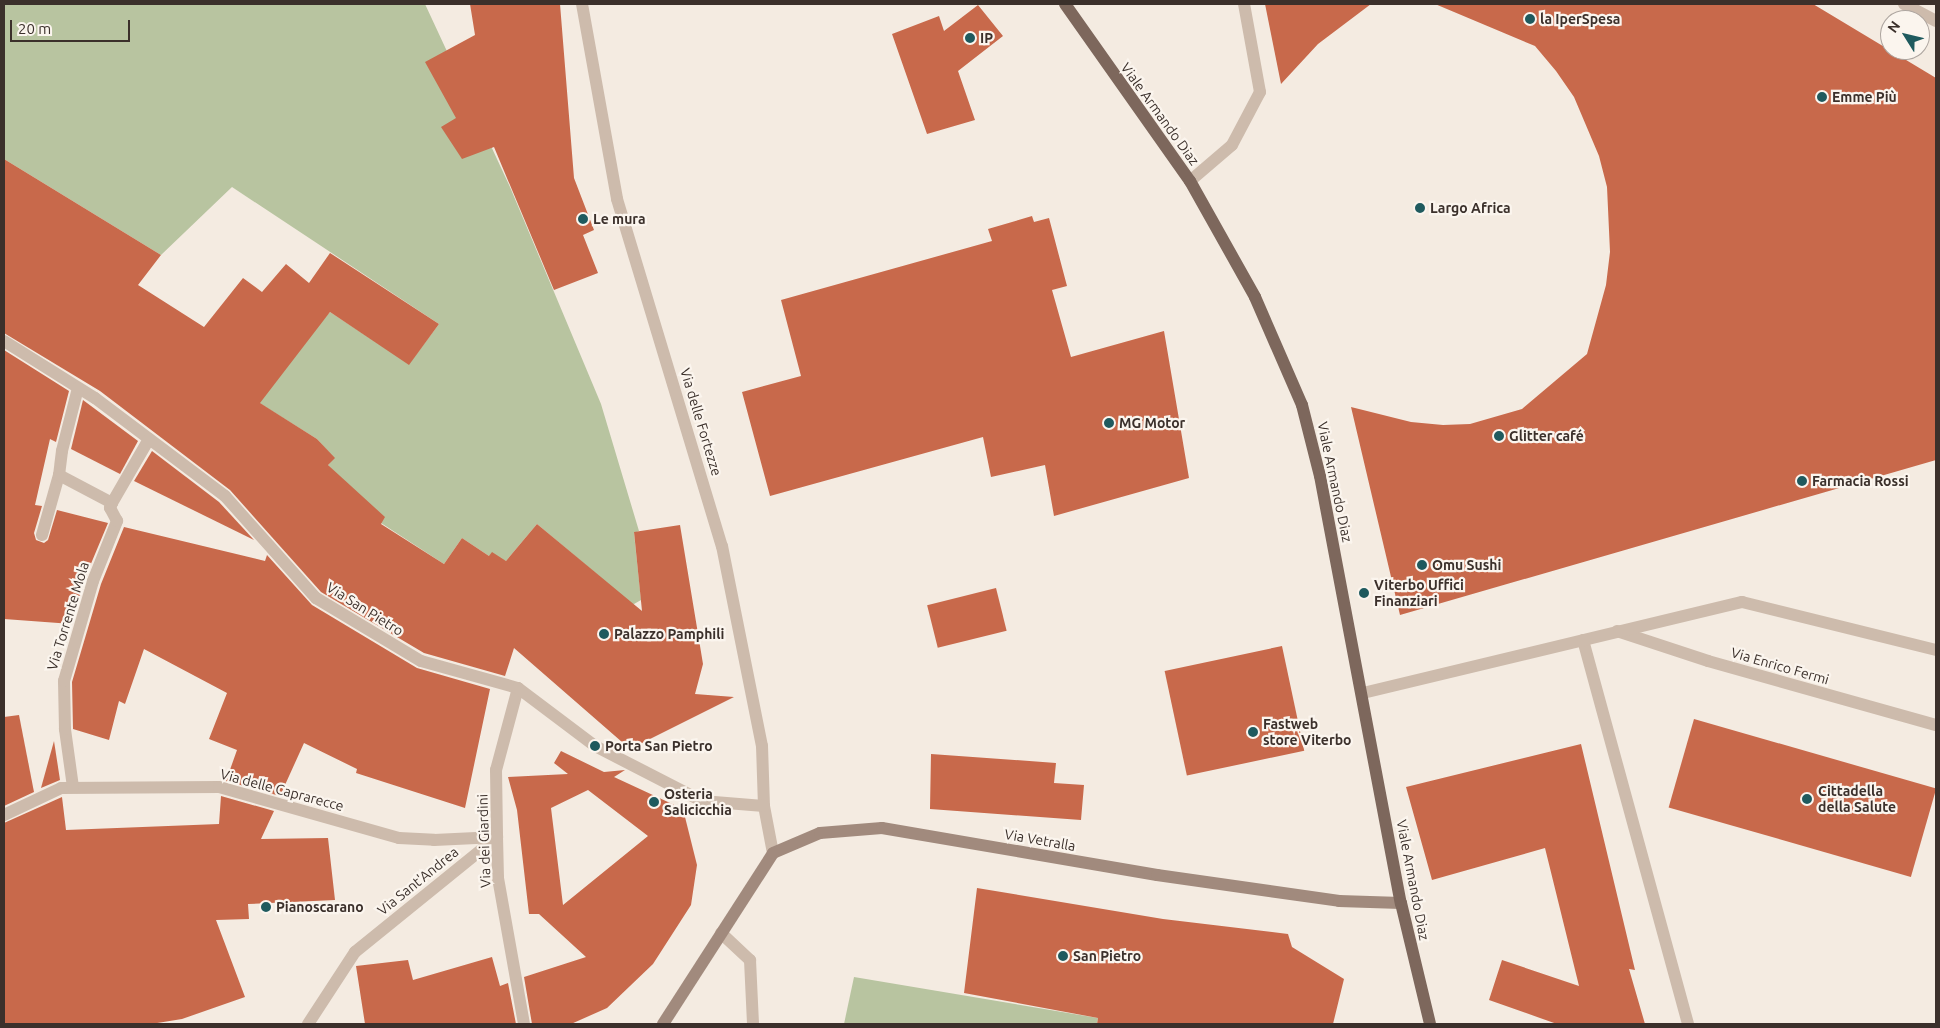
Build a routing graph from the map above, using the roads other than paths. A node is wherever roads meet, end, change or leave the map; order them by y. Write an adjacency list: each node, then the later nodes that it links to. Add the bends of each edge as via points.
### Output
1 (582, 4): 20 (street, Via delle Fortezze, via 617,199 722,546 762,746)
2 (1065, 4): 6 (main road, Viale Armando Diaz)
3 (1244, 4): 6 (street, via 1260,92 1232,145)
4 (1904, 4): 5 (street)
5 (1936, 21)
6 (1190, 181): 17 (main road, Viale Armando Diaz, via 1255,297 1302,405 1320,476)
7 (4, 341): 8 (street, Via San Pietro)
8 (78, 388): 9 (street, Via San Pietro); 10 (street)
9 (148, 439): 11 (street); 16 (street, Via San Pietro, via 225,496 316,598 421,661)
10 (59, 475): 11 (street); 12 (street)
11 (112, 503): 19 (street, Via Torrente Mola, via 110,508 117,521 93,581 64,681 65,729)
12 (42, 534)
13 (1617, 631): 14 (street); 15 (street, via 1742,602); 18 (street, Via Enrico Fermi, via 1708,661)
14 (1583, 640): 17 (street); 31 (street)
15 (1936, 650)
16 (518, 688): 20 (street, Via San Pietro, via 595,746 702,801); 22 (street, Via dei Giardini, via 496,770)
17 (1363, 692): 24 (main road, Viale Armando Diaz)
18 (1936, 725)
19 (73, 787): 21 (street, Via delle Caprarecce, via 62,788); 22 (street, Via delle Caprarecce, via 219,787 399,838)
20 (764, 806): 23 (street, Via delle Fortezze)
21 (4, 815)
22 (497, 837): 26 (street, Via Sant'Andrea, via 355,952); 27 (street, Via dei Giardini, via 498,878)
23 (772, 853): 24 (main road, Via Vetralla, via 820,833 882,828 1339,901); 25 (main road)
24 (1401, 903): 30 (main road, Viale Armando Diaz)
25 (721, 934): 28 (main road); 29 (street, via 750,960)
26 (308, 1024)
27 (524, 1024)
28 (663, 1024)
29 (753, 1024)
30 (1430, 1024)
31 (1688, 1024)

